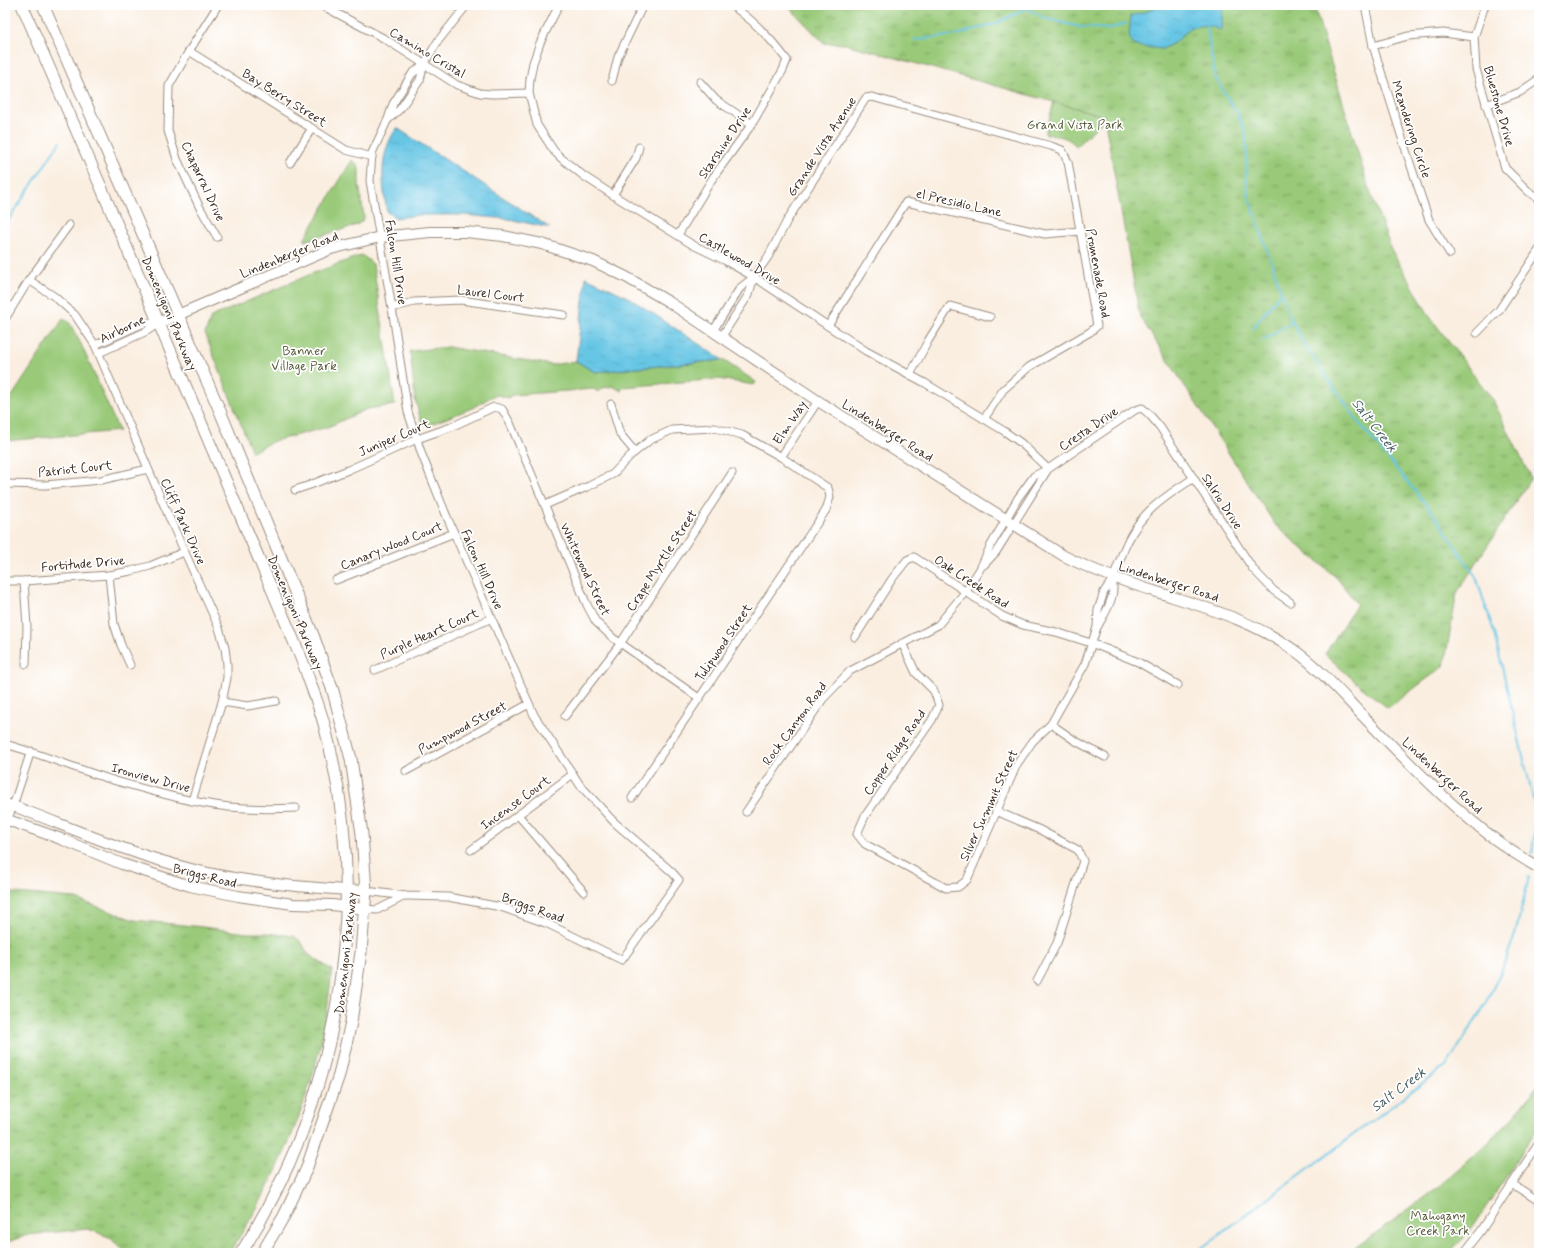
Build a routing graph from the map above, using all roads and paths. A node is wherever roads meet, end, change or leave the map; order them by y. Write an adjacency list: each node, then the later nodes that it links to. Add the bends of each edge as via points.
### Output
1 (22, 5): 42 (main road, Domenigoni Parkway)
2 (43, 5): 38 (main road, Domenigoni Parkway)
3 (218, 5): 13 (street, Chaparral Drive)
4 (321, 5): 14 (street, Camino Cristal, via 385,39)
5 (467, 5): 14 (street, Falcon Hill Drive, via 438,41)
6 (559, 5): 18 (street, Castlewood Drive, via 533,63)
7 (643, 5): 16 (street, via 618,57)
8 (731, 5): 20 (street, Starshine Drive, via 779,49 787,60)
9 (1365, 5): 12 (street, Meandering Circle)
10 (1485, 5): 11 (street, Bluestone Drive)
11 (1474, 37): 12 (street, via 1443,33 1408,36); 19 (street, Bluestone Drive, via 1476,69)
12 (1373, 46): 34 (street, Meandering Circle, via 1429,220)
13 (189, 51): 21 (street, Bay Berry Street); 31 (street, Chaparral Drive, via 169,86 168,131 177,159)
14 (424, 64): 18 (street, Camino Cristal, via 457,85 480,93); 24 (street, Falcon Hill Drive, via 420,80 400,109 388,119)
15 (1539, 79): 19 (street, via 1520,92)
16 (612, 81)
17 (700, 82): 20 (street, via 716,100)
18 (529, 93): 26 (street, Castlewood Drive, via 538,125 554,151 571,167)
19 (1486, 105): 27 (street, Bluestone Drive, via 1505,168)
20 (752, 124): 30 (street, Starshine Drive, via 712,179)
21 (312, 128): 24 (street, Bay Berry Street, via 346,150); 25 (street)
22 (639, 147): 26 (street, via 636,158)
23 (1062, 150): 29 (street, Promenade Road, via 1068,162); 35 (street, Grande Vista Avenue, via 872,97 866,98)
24 (372, 157): 32 (street, Falcon Hill Drive, via 370,182)
25 (290, 162)
26 (613, 195): 30 (street, Castlewood Drive)
27 (1539, 199)
28 (70, 225): 36 (street)
29 (1080, 231): 43 (street, el Presidio Lane, via 1046,234 906,202); 54 (street, Promenade Road, via 1097,326 1029,367 1003,390)
30 (678, 235): 35 (street, Castlewood Drive)
31 (217, 237)
32 (380, 237): 37 (street, Falcon Hill Drive); 38 (street, Lindenberger Road, via 331,249); 44 (street, Lindenberger Road, via 424,232 466,232 542,244 593,261 626,277)
33 (1539, 250): 45 (street, via 1499,310)
34 (1450, 254)
35 (754, 277): 43 (street, Castlewood Drive); 44 (street, Grande Vista Avenue, via 740,288); 46 (street, Grande Vista Avenue, via 749,294)
36 (30, 280): 41 (street); 47 (street, Cliff Park Drive, via 75,315)
37 (392, 308): 39 (street, Laurel Court, via 414,302 461,300); 55 (street, Falcon Hill Drive, via 408,412)
38 (179, 315): 42 (street, Lindenberger Road); 107 (main road, Domenigoni Parkway, via 313,635 333,691 355,778)
39 (564, 315)
40 (990, 317): 49 (street, via 950,306)
41 (5, 319)
42 (159, 323): 47 (street, Airborne, via 144,323); 48 (street, Airborne); 106 (main road, Domenigoni Parkway, via 304,665 326,732 336,782 345,843)
43 (828, 326): 49 (street, Castlewood Drive, via 866,352)
44 (713, 331): 46 (street, Lindenberger Road)
45 (1477, 332)
46 (722, 336): 50 (street, Lindenberger Road)
47 (95, 345): 48 (street, Cliff Park Drive)
48 (99, 353): 58 (street, Cliff Park Drive)
49 (910, 375): 54 (street, Castlewood Drive)
50 (818, 400): 57 (street, Elm Way); 65 (street, Lindenberger Road)
51 (611, 404): 56 (street, via 620,434)
52 (1142, 408): 59 (street, Cresta Drive, via 1135,410); 61 (street, Salrio Drive, via 1160,427)
53 (502, 409): 55 (street, Juniper Court, via 494,407); 64 (street, Whitewood Street)
54 (984, 419): 59 (street, Castlewood Drive, via 1021,443)
55 (416, 440): 63 (street, Juniper Court); 66 (street, Falcon Hill Drive)
56 (635, 452): 57 (street, via 650,440 672,430 715,428 742,435); 64 (street, via 613,474)
57 (781, 457): 84 (street, Tulipwood Street, via 828,488 830,497 826,510)
58 (148, 469): 62 (street, Patriot Court, via 101,480 45,485); 67 (street, Cliff Park Drive)
59 (1048, 469): 65 (street, Cresta Drive, via 1026,502)
60 (732, 473): 78 (street, Crape Myrtle Street)
61 (1194, 478): 69 (street, Silver Summit Street, via 1161,500 1142,518 1129,537); 74 (street, Salrio Drive, via 1254,569 1274,591)
62 (5, 484)
63 (295, 490)
64 (545, 505): 78 (street, Whitewood Street, via 596,622)
65 (1008, 522): 69 (street, Lindenberger Road, via 1064,556); 73 (street, Rock Canyon Road, via 996,552 980,569)
66 (454, 533): 70 (street, Canary Wood Court); 75 (street, Falcon Hill Drive)
67 (184, 552): 68 (street, Fortitude Drive, via 150,566); 86 (street, Cliff Park Drive, via 219,628 225,648 227,678)
68 (109, 575): 72 (street, Fortitude Drive); 81 (street, via 114,624)
69 (1114, 577): 77 (street, Silver Summit Street, via 1104,592); 104 (street, Lindenberger Road, via 1232,616 1258,628 1299,653 1458,810)
70 (336, 580)
71 (5, 581): 72 (street, Fortitude Drive)
72 (24, 581): 80 (street)
73 (966, 592): 76 (street, Oak Creek Road, via 914,557 907,560 892,579); 77 (street, Oak Creek Road, via 1002,616 1023,625); 79 (street, Rock Canyon Road, via 938,625)
74 (1290, 602)
75 (492, 618): 82 (street, Purple Heart Court); 87 (street, Falcon Hill Drive)
76 (855, 636)
77 (1092, 643): 83 (street, Oak Creek Road, via 1138,662); 89 (street, Silver Summit Street, via 1085,664)
78 (620, 644): 84 (street, Whitewood Street); 88 (street, Crape Myrtle Street)
79 (902, 644): 100 (street, Rock Canyon Road, via 850,670 823,699); 105 (street, Copper Ridge Road, via 916,673 934,691 939,705 932,720 865,816 857,834 865,844 946,888)
80 (26, 664)
81 (130, 665)
82 (375, 670)
83 (1178, 685)
84 (699, 698): 95 (street, Tulipwood Street)
85 (276, 701): 86 (street, via 248,706)
86 (222, 702): 96 (street, Cliff Park Drive)
87 (529, 704): 93 (street, Pumpwood Street); 94 (street, Falcon Hill Drive)
88 (565, 716)
89 (1051, 724): 92 (street); 99 (street, Silver Summit Street, via 1033,741 1017,764)
90 (5, 744): 91 (street, Ironview Drive)
91 (31, 751): 96 (street, Ironview Drive, via 122,783); 97 (street)
92 (1105, 757)
93 (406, 771)
94 (573, 774): 101 (street, Incense Court); 112 (street, Falcon Hill Drive, via 614,822 679,880)
95 (632, 798)
96 (192, 801): 98 (street, Ironview Drive, via 230,807)
97 (9, 805): 102 (street); 106 (street, Briggs Road, via 138,853 191,869 269,884)
98 (296, 808)
99 (996, 811): 105 (street, Silver Summit Street, via 967,880); 113 (street, via 1078,850 1083,861 1057,943)
100 (746, 812)
101 (518, 815): 103 (street, Incense Court); 108 (street)
102 (6, 819): 110 (street, Briggs Road, via 122,864 190,886 293,904)
103 (471, 850)
104 (1539, 868)
105 (958, 887)
106 (346, 890): 107 (street, Briggs Road); 110 (main road, Domenigoni Parkway)
107 (366, 891): 109 (street, Briggs Road); 111 (main road, Domenigoni Parkway)
108 (584, 892)
109 (406, 896): 111 (street, Briggs Road, via 377,910); 112 (street, Briggs Road, via 448,897 501,907 548,924)
110 (346, 907): 111 (street, Briggs Road); 117 (main road, Domenigoni Parkway, via 335,1016 316,1090 285,1174)
111 (365, 909): 118 (main road, Domenigoni Parkway, via 351,1022 339,1075 306,1170 284,1216)
112 (622, 960)
113 (1038, 981)
114 (1539, 1143): 115 (street)
115 (1512, 1184): 116 (street); 119 (street)
116 (1539, 1201)
117 (241, 1253)
118 (262, 1253)
119 (1464, 1253)

